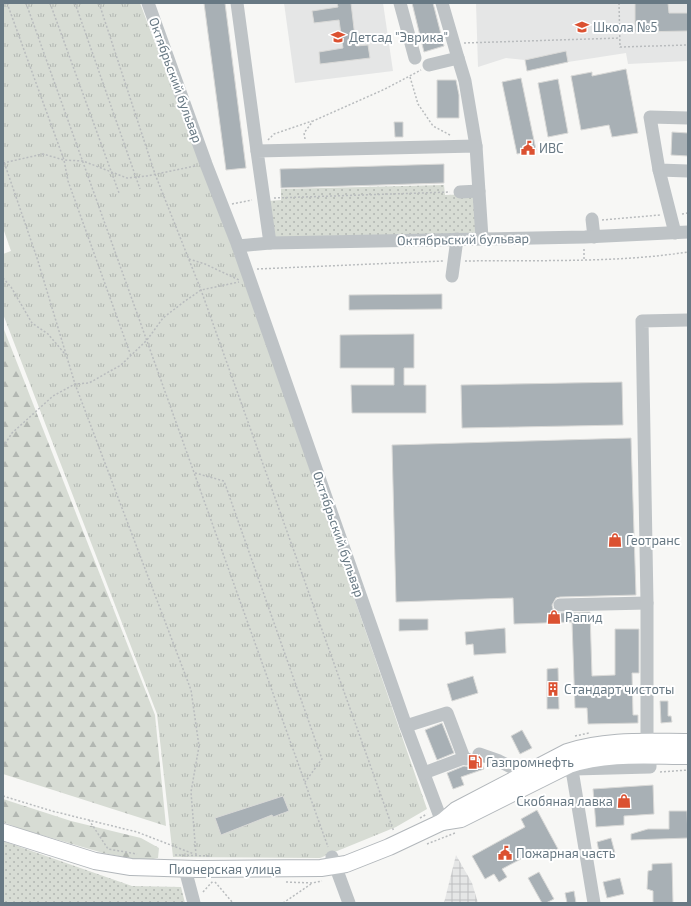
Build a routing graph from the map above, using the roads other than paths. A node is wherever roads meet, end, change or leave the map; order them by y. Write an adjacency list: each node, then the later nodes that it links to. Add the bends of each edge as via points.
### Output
1 (148, 3): 22 (street, Октябрьский бульвар)
2 (237, 3): 10 (street)
3 (400, 3): 5 (street)
4 (442, 3): 6 (street)
5 (415, 58)
6 (458, 58): 7 (street); 9 (street, via 465,81)
7 (429, 65)
8 (688, 118): 11 (street, via 650,118)
9 (476, 146): 10 (street); 13 (street)
10 (257, 151): 21 (street)
11 (659, 170): 12 (street); 17 (street)
12 (688, 171)
13 (478, 191): 14 (street); 19 (street)
14 (460, 192)
15 (592, 220): 18 (street)
16 (688, 232): 17 (street, Октябрьский бульвар)
17 (675, 233): 18 (street, Октябрьский бульвар)
18 (594, 237): 19 (street, Октябрьский бульвар)
19 (482, 238): 20 (street, Октябрьский бульвар)
20 (457, 239): 21 (street, Октябрьский бульвар); 23 (street)
21 (270, 243): 22 (street, Октябрьский бульвар)
22 (238, 246): 27 (street, Октябрьский бульвар)
23 (452, 276)
24 (688, 320): 25 (street, via 642,321)
25 (647, 603): 26 (street); 29 (street)
26 (560, 605)
27 (406, 726): 31 (street, via 447,713); 33 (street, Октябрьский бульвар)
28 (688, 742): 29 (main road)
29 (649, 749): 30 (main road); 32 (main road, via 595,758); 34 (main road, via 607,743 581,747)
30 (688, 756)
31 (470, 757): 33 (street); 34 (street, via 498,761)
32 (569, 767): 35 (main road, via 461,819); 41 (street)
33 (424, 773): 35 (street, Октябрьский бульвар)
34 (523, 773): 35 (main road, via 456,810)
35 (442, 822): 37 (main road, Пионерская улица, via 356,860)
36 (3, 832): 38 (main road, Пионерская улица, via 95,861 131,868)
37 (334, 862): 38 (main road, Пионерская улица, via 306,869); 40 (street)
38 (185, 869): 39 (street)
39 (197, 900)
40 (349, 903)
41 (594, 903)

